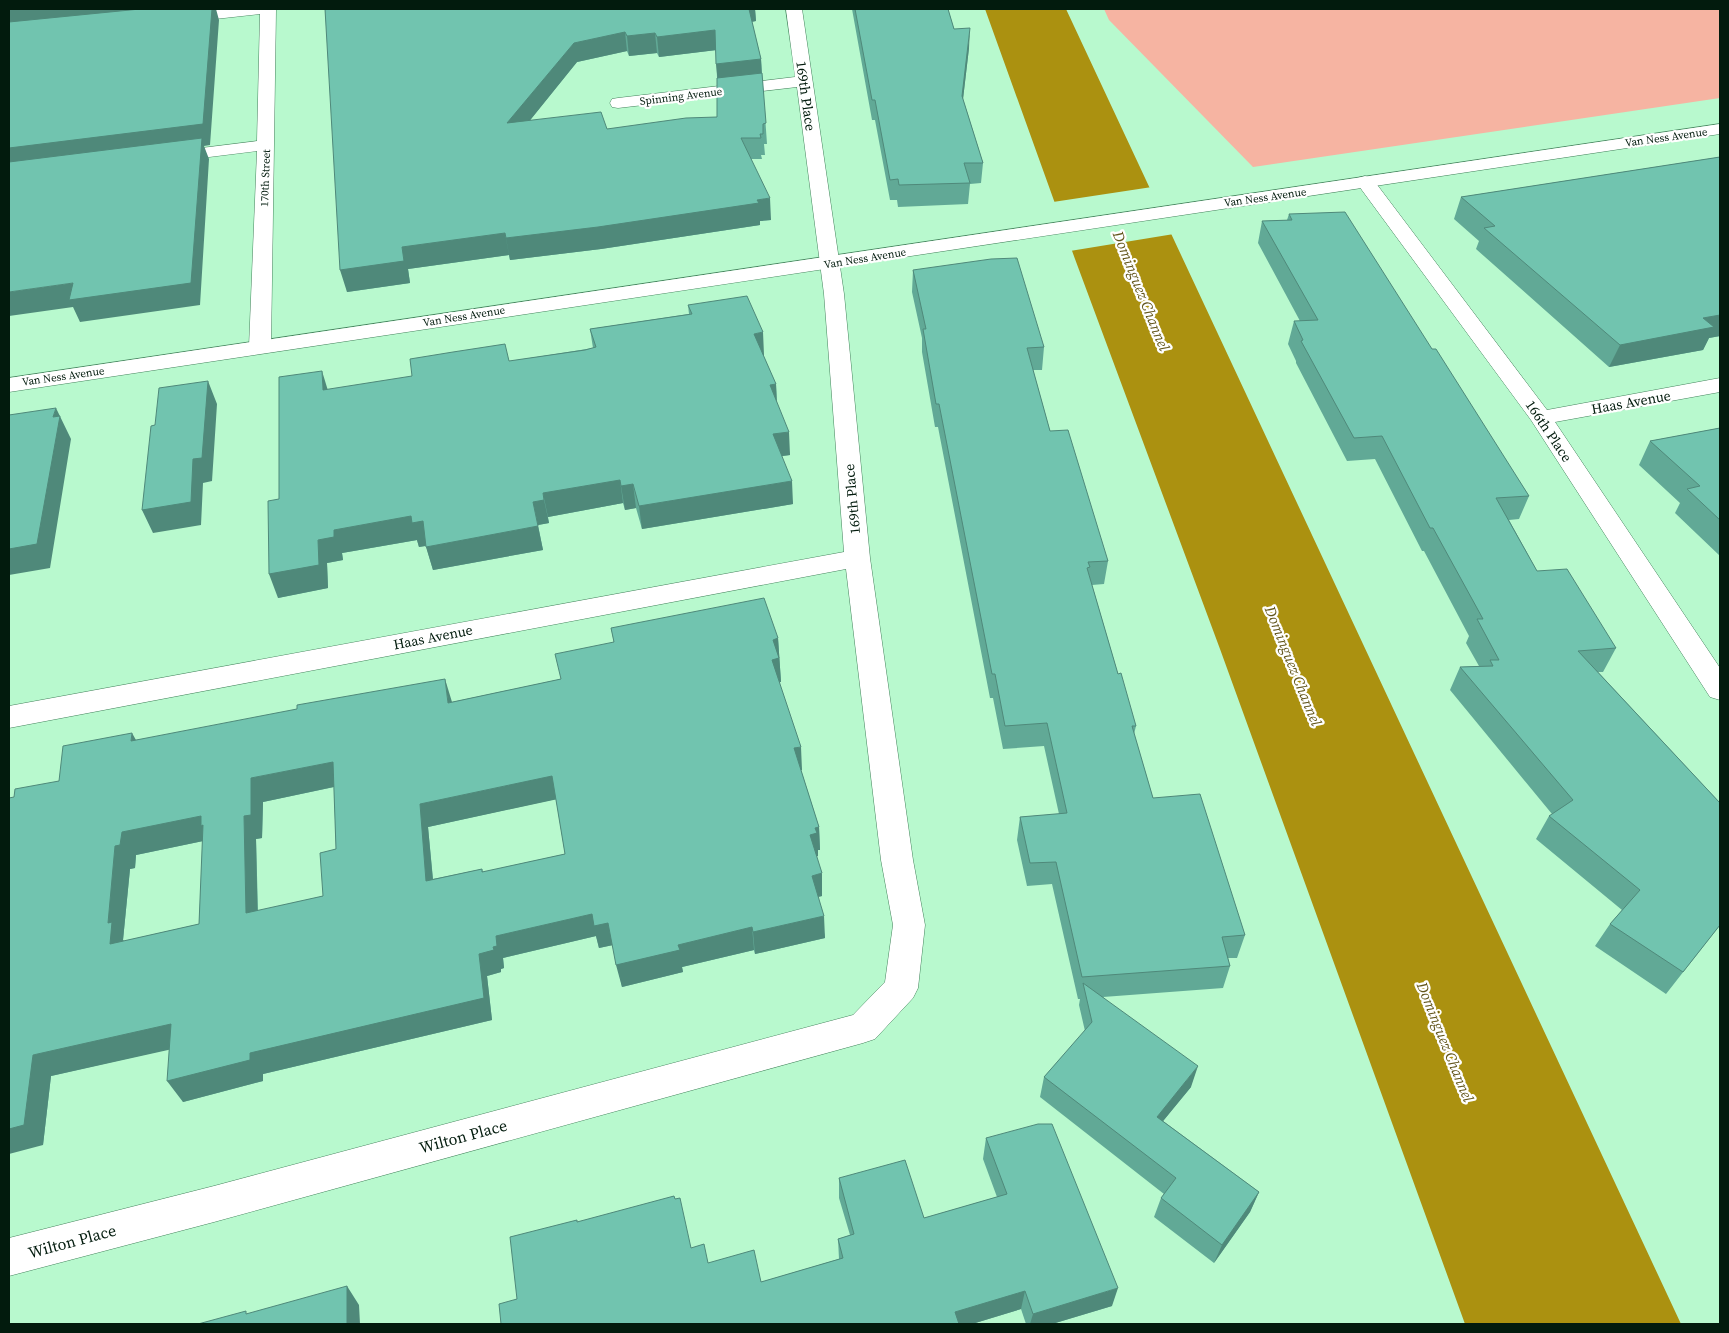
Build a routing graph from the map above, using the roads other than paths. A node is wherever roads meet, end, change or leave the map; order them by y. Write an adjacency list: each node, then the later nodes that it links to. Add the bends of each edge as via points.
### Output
1 (262, 9): 4 (street)
2 (268, 9): 8 (street, 170th Street)
3 (794, 9): 5 (street, 169th Place)
4 (165, 19)
5 (803, 81): 6 (street, Spinning Avenue); 11 (street, 169th Place)
6 (618, 104)
7 (1720, 129): 10 (street, Van Ness Avenue)
8 (266, 145): 9 (street); 12 (street, 170th Street)
9 (148, 160)
10 (1365, 182): 11 (street, Van Ness Avenue); 15 (street, 166th Place)
11 (829, 263): 12 (street, Van Ness Avenue); 16 (street, 169th Place)
12 (260, 347): 13 (street, Van Ness Avenue)
13 (9, 384)
14 (1720, 385): 15 (street, Haas Avenue)
15 (1541, 418): 17 (street, 166th Place)
16 (857, 558): 18 (street, Haas Avenue); 19 (street, 169th Place, via 897,860 909,925)
17 (1720, 690)
18 (9, 717)
19 (901, 988): 20 (street, Wilton Place, via 863,1028)
20 (9, 1257)

